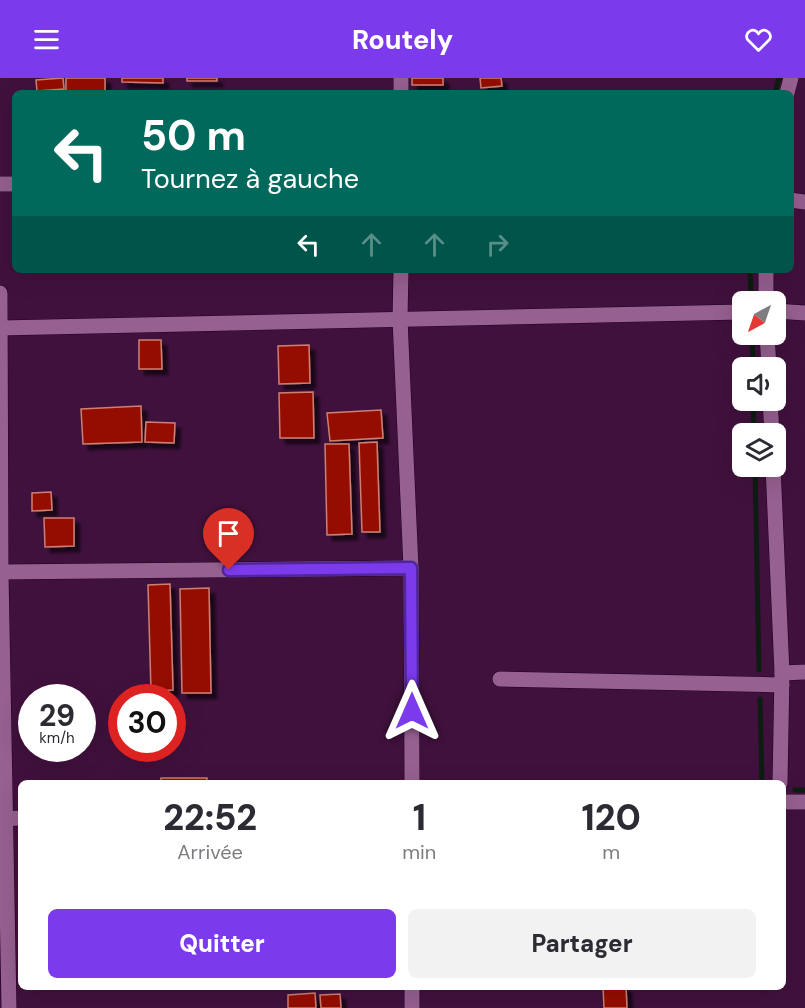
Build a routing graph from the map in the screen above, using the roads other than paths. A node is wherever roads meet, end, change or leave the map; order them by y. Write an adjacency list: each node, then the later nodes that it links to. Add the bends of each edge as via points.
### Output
1 (401, 273): 8 (street)
2 (766, 273): 3 (street)
3 (766, 291)
4 (0, 293): 9 (street)
5 (732, 312): 8 (street)
6 (786, 312): 7 (street)
7 (805, 313)
8 (400, 320): 9 (street); 11 (street)
9 (0, 328): 12 (street)
10 (773, 477): 15 (street)
11 (411, 568): 12 (street); 16 (street)
12 (1, 572): 21 (street)
13 (805, 672): 15 (street)
14 (500, 679): 15 (street)
15 (782, 679): 17 (street)
16 (412, 780)
17 (780, 780)
18 (786, 802): 19 (street)
19 (805, 802)
20 (18, 818): 21 (street)
21 (3, 819): 23 (street)
22 (412, 990): 24 (street)
23 (9, 1008)
24 (412, 1008)

